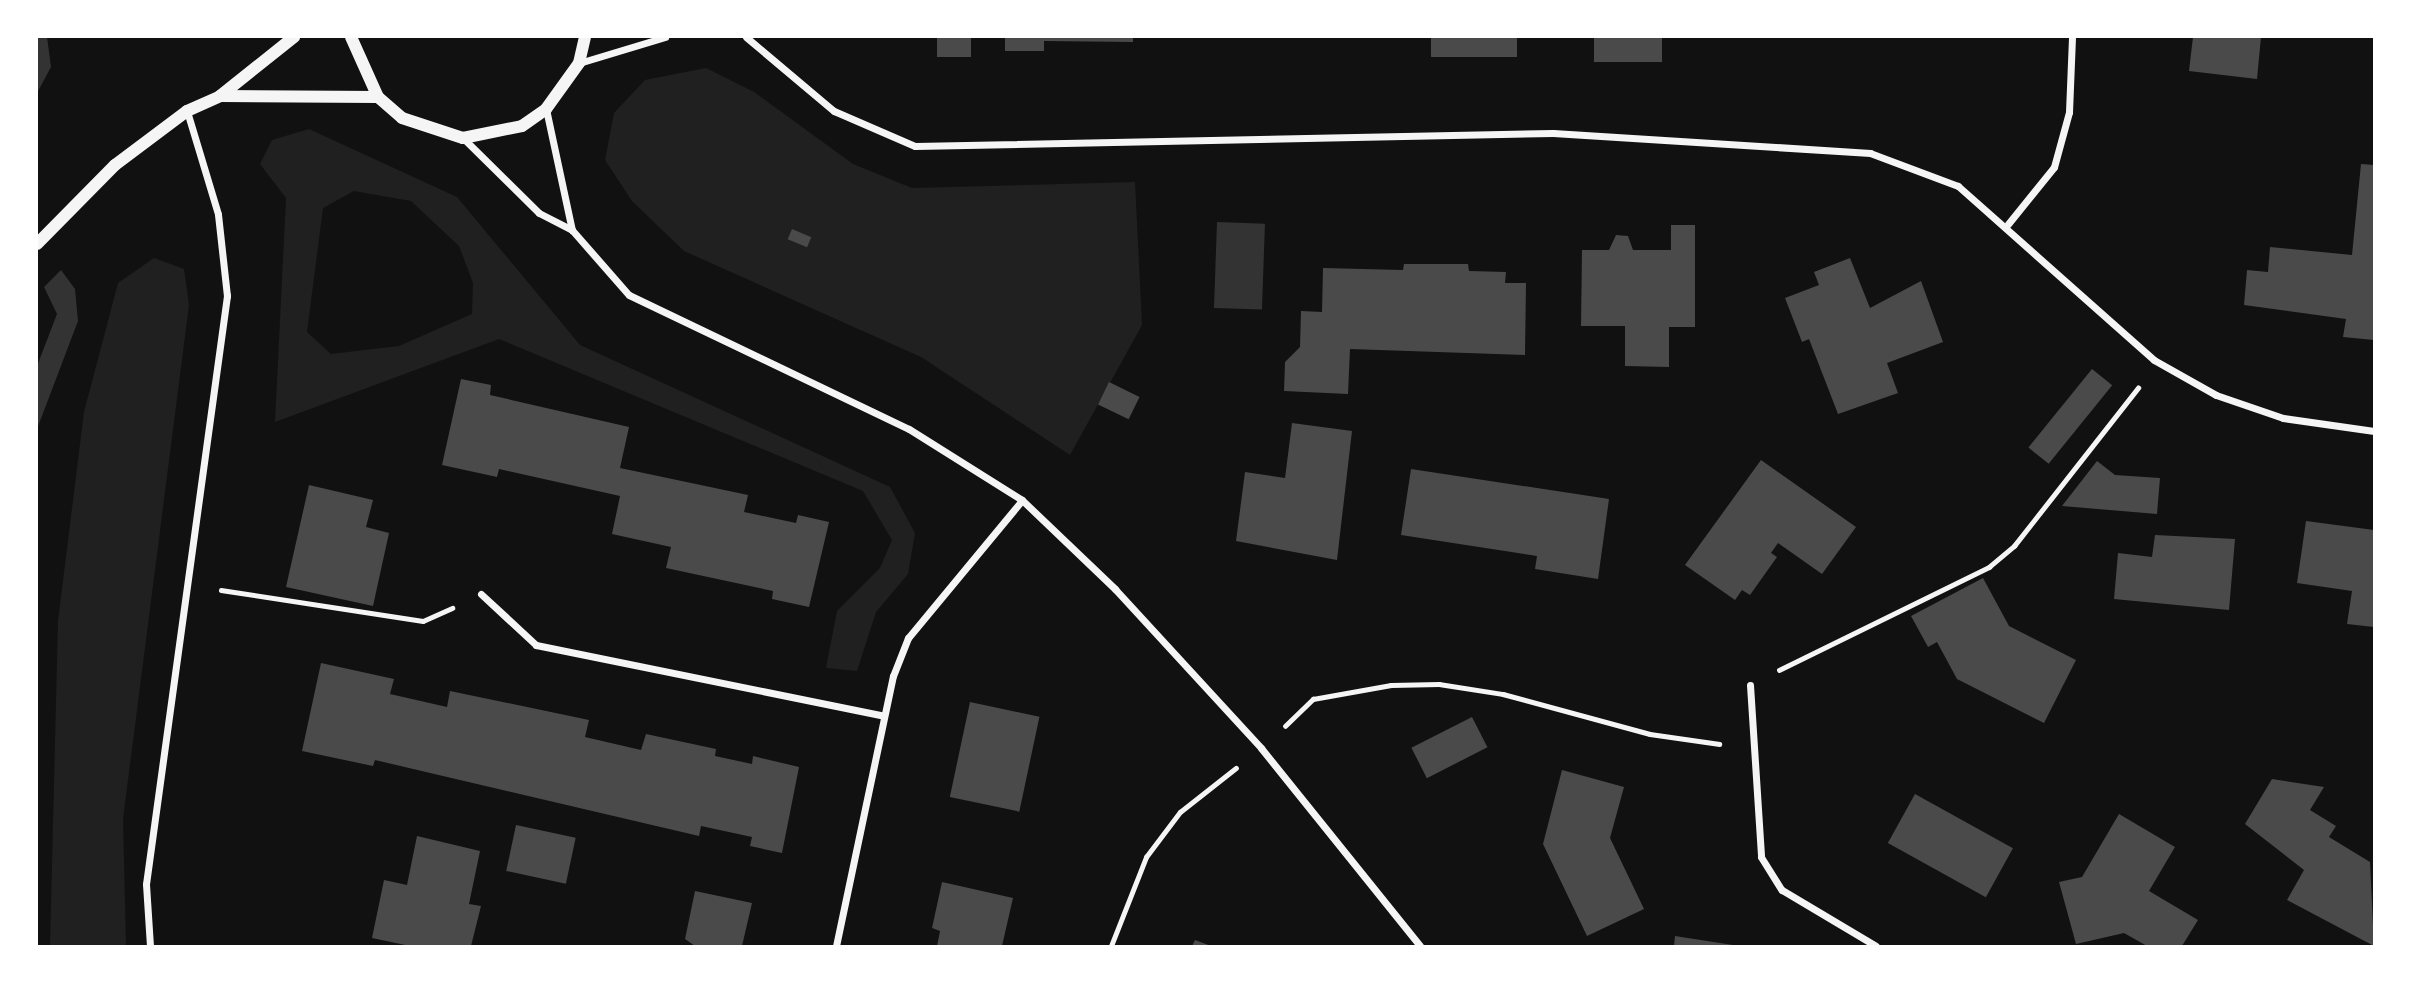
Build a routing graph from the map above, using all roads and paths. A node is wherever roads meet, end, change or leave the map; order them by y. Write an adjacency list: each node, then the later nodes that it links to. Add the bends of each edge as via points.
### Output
1 (294, 37): 8 (street)
2 (351, 37): 9 (street)
3 (585, 37): 7 (street)
4 (665, 37): 7 (street)
5 (746, 37): 13 (street, via 834,111 915,146 1553,133 1747,141 1870,153 1913,166 1958,186)
6 (2072, 37): 13 (street, via 2069,112 2054,167)
7 (579, 64): 10 (street)
8 (220, 96): 9 (street); 11 (street)
9 (378, 97): 12 (street, via 402,118)
10 (546, 109): 12 (street, via 522,126); 14 (street)
11 (187, 111): 15 (street, via 115,165); 19 (street, via 218,214 227,296)
12 (463, 138): 14 (street, via 539,213)
13 (2008, 224): 16 (street)
14 (572, 230): 18 (street, via 599,265 641,302 909,429)
15 (37, 244)
16 (2158, 363): 17 (street, via 2216,395 2283,418); 21 (path, via 2014,546 1989,567)
17 (2374, 431)
18 (1022, 500): 22 (street, via 926,610 893,676); 23 (street, via 1115,589)
19 (186, 584): 20 (path, via 424,621); 25 (street, via 146,884)
20 (481, 594): 22 (street, via 536,645)
21 (1750, 685): 24 (street)
22 (884, 716): 26 (street)
23 (1261, 748): 24 (path, via 1313,699 1391,685 1439,684 1503,694 1650,734); 27 (path, via 1180,813 1146,857); 28 (street)
24 (1755, 748): 29 (street, via 1761,857 1782,890)
25 (150, 946)
26 (836, 946)
27 (1111, 946)
28 (1420, 946)
29 (1875, 946)

